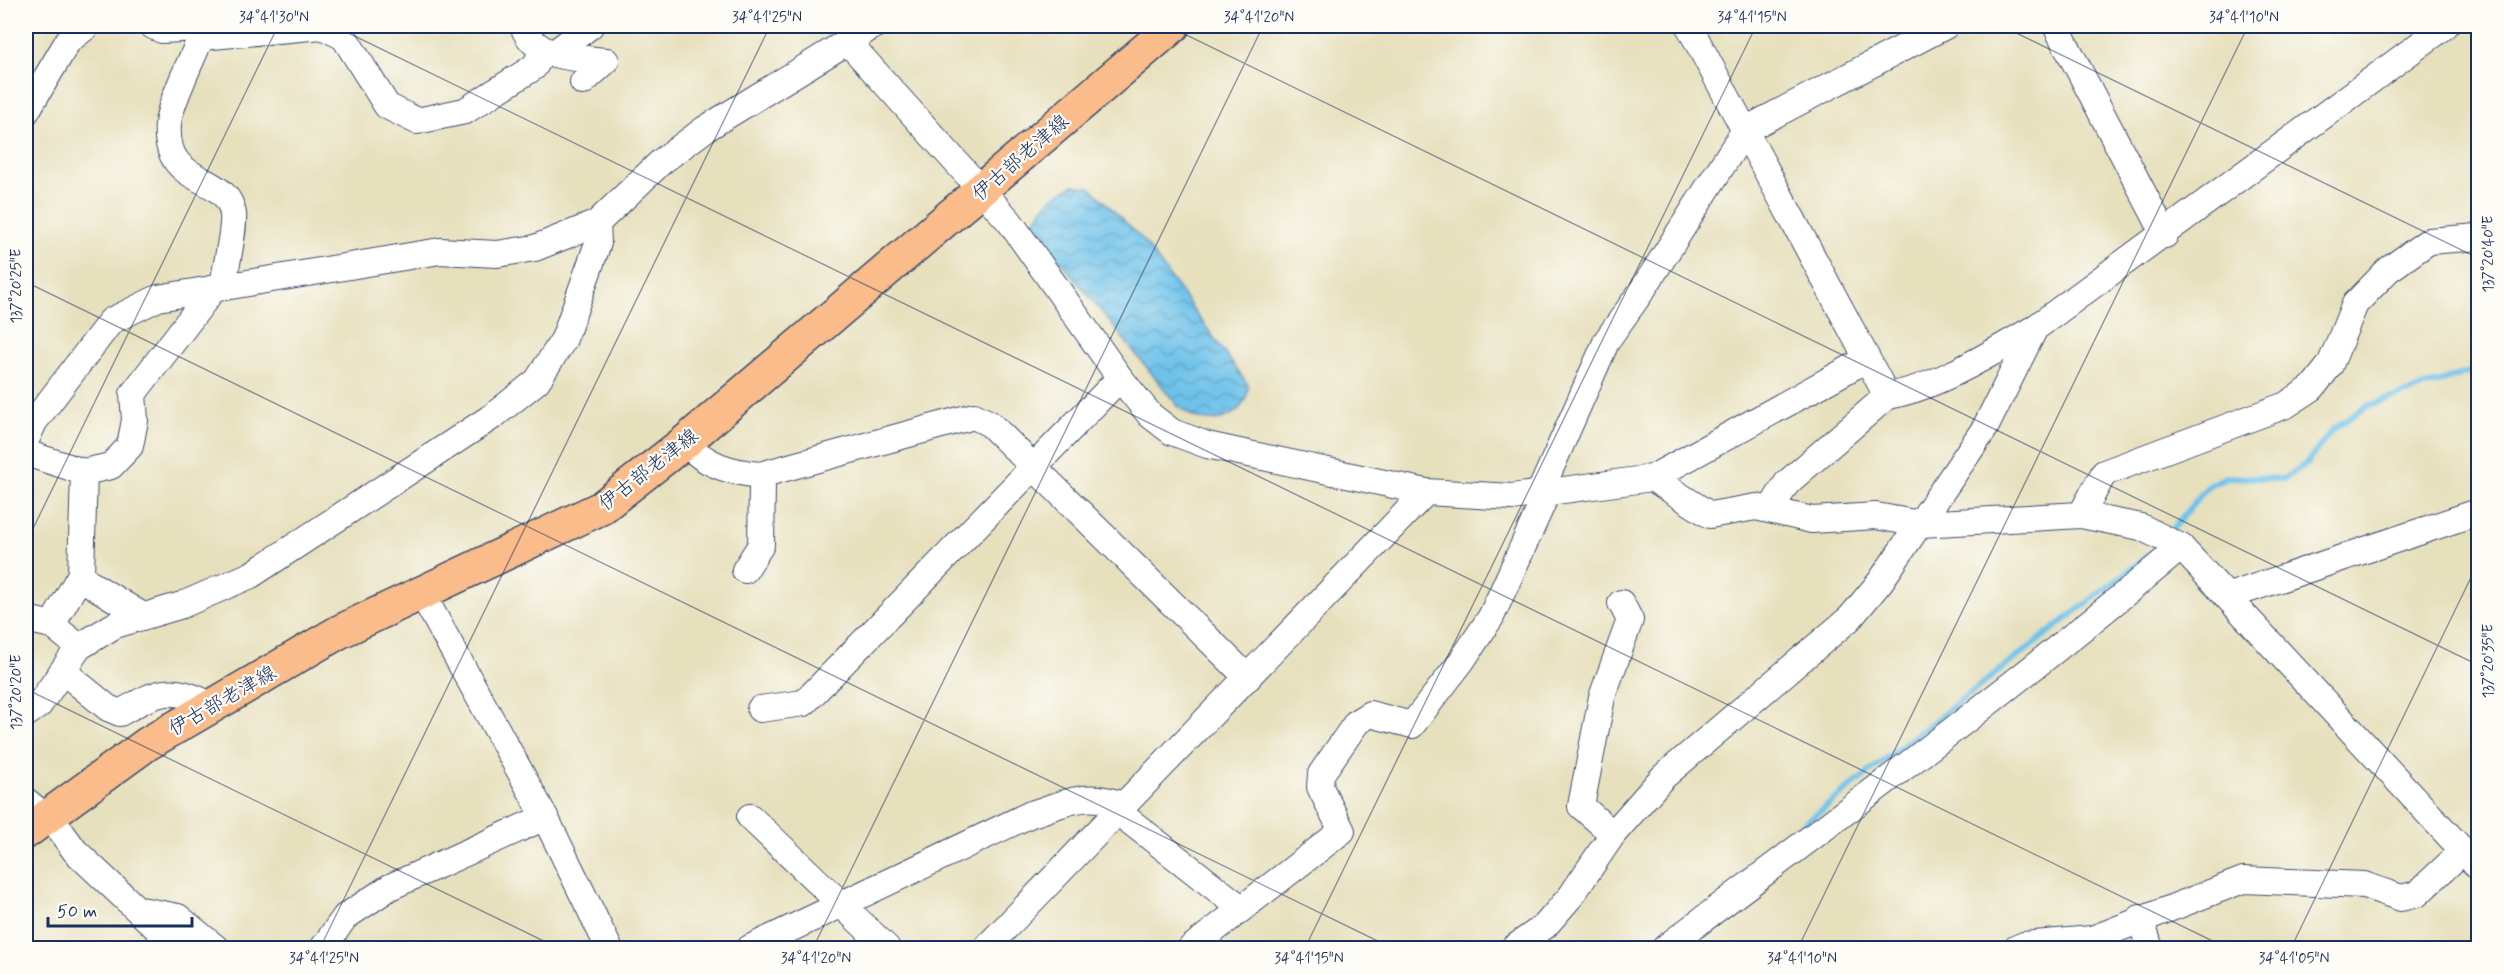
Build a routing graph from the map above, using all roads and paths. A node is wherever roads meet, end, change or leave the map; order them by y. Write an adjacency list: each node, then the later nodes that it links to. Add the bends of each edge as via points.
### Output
1 (87, 26): 15 (street, via 68,41)
2 (153, 26): 10 (street, via 162,30)
3 (523, 26): 13 (street, via 537,48)
4 (590, 26): 13 (street)
5 (873, 26): 12 (street)
6 (1173, 26): 17 (main road, 伊古部老津線)
7 (1689, 26): 16 (street)
8 (1945, 26): 16 (street)
9 (2056, 26): 19 (street)
10 (198, 30): 13 (street, via 322,26 344,37 387,106 417,121 465,111); 21 (street, via 168,121 168,148 183,170 225,194 233,214)
11 (2431, 30): 19 (street)
12 (848, 42): 17 (street); 18 (street, via 705,129 661,162)
13 (549, 53): 14 (street, via 606,61)
14 (583, 82)
15 (26, 112)
16 (1745, 130): 23 (street); 33 (street, via 1607,340)
17 (981, 191): 24 (street, via 1010,222); 27 (main road, 伊古部老津線)
18 (597, 223): 21 (street, via 535,248 497,254 440,251); 45 (street, via 598,243 564,339 537,381 493,416 252,574 182,605)
19 (2165, 235): 22 (street)
20 (2478, 237): 37 (street, via 2429,241 2388,270 2355,303 2330,365 2312,388 2286,405 2104,473)
21 (218, 288): 26 (street, via 158,298 111,321 34,422); 30 (street, via 133,394 135,420 130,446 111,466)
22 (2035, 328): 25 (street, via 1909,392); 38 (street, via 1985,429)
23 (1867, 359): 25 (street); 32 (street)
24 (1120, 378): 29 (street); 34 (street, via 1149,415 1172,432 1207,445)
25 (1887, 396): 35 (street, via 1787,483)
26 (26, 440)
27 (685, 442): 31 (street, via 697,456 733,472); 42 (main road, 伊古部老津線, via 601,508)
28 (26, 453): 30 (street)
29 (1034, 467): 31 (street, via 990,424 974,416); 50 (street); 52 (street, via 804,703)
30 (84, 472): 41 (street)
31 (760, 475): 40 (street, via 761,545)
32 (1652, 478): 33 (street); 35 (street, via 1710,515 1756,507)
33 (1544, 491): 34 (street, via 1512,497); 61 (street, via 1491,617 1412,725 1370,714 1357,722 1321,774 1320,787 1342,831)
34 (1425, 492): 50 (street)
35 (1770, 510): 38 (street, via 1812,520 1876,516)
36 (2478, 512): 43 (street)
37 (2081, 515): 38 (street); 39 (street, via 2141,527)
38 (1920, 524): 58 (street, via 1850,618 1663,777)
39 (2181, 547): 43 (street); 73 (street, via 1877,788)
40 (745, 570)
41 (81, 574): 45 (street); 47 (street)
42 (421, 592): 51 (main road, 伊古部老津線, via 339,632); 56 (street)
43 (2229, 596): 59 (street)
44 (1621, 603): 58 (street, via 1630,620 1602,697 1581,806)
45 (143, 616): 48 (street, via 115,625)
46 (26, 619): 47 (street)
47 (52, 625): 48 (street)
48 (80, 647): 49 (street)
49 (64, 672): 51 (street, via 108,708 120,713 155,693 190,694); 53 (street, via 39,705)
50 (1248, 678): 54 (street)
51 (212, 706): 55 (main road, 伊古部老津線)
52 (760, 709)
53 (26, 714)
54 (1121, 809): 60 (street, via 1105,798 1080,798 1031,814); 61 (street); 70 (street)
55 (32, 817): 62 (street, via 57,826 75,851)
56 (545, 817): 66 (street, via 390,887 345,917); 67 (street)
57 (750, 817): 60 (street)
58 (1613, 834): 72 (street, via 1571,896 1545,926)
59 (2471, 859): 63 (street, via 2416,894 2401,898 2364,885 2243,880)
60 (841, 903): 68 (street); 69 (street)
61 (1241, 908): 71 (street)
62 (141, 910): 64 (street); 65 (street, via 178,917)
63 (2140, 918): 74 (street, via 2092,939); 75 (street)
64 (178, 948)
65 (216, 948)
66 (323, 948)
67 (609, 948)
68 (750, 948)
69 (886, 948)
70 (986, 948)
71 (1191, 948)
72 (1514, 948)
73 (1665, 948)
74 (2017, 948)
75 (2150, 948)

